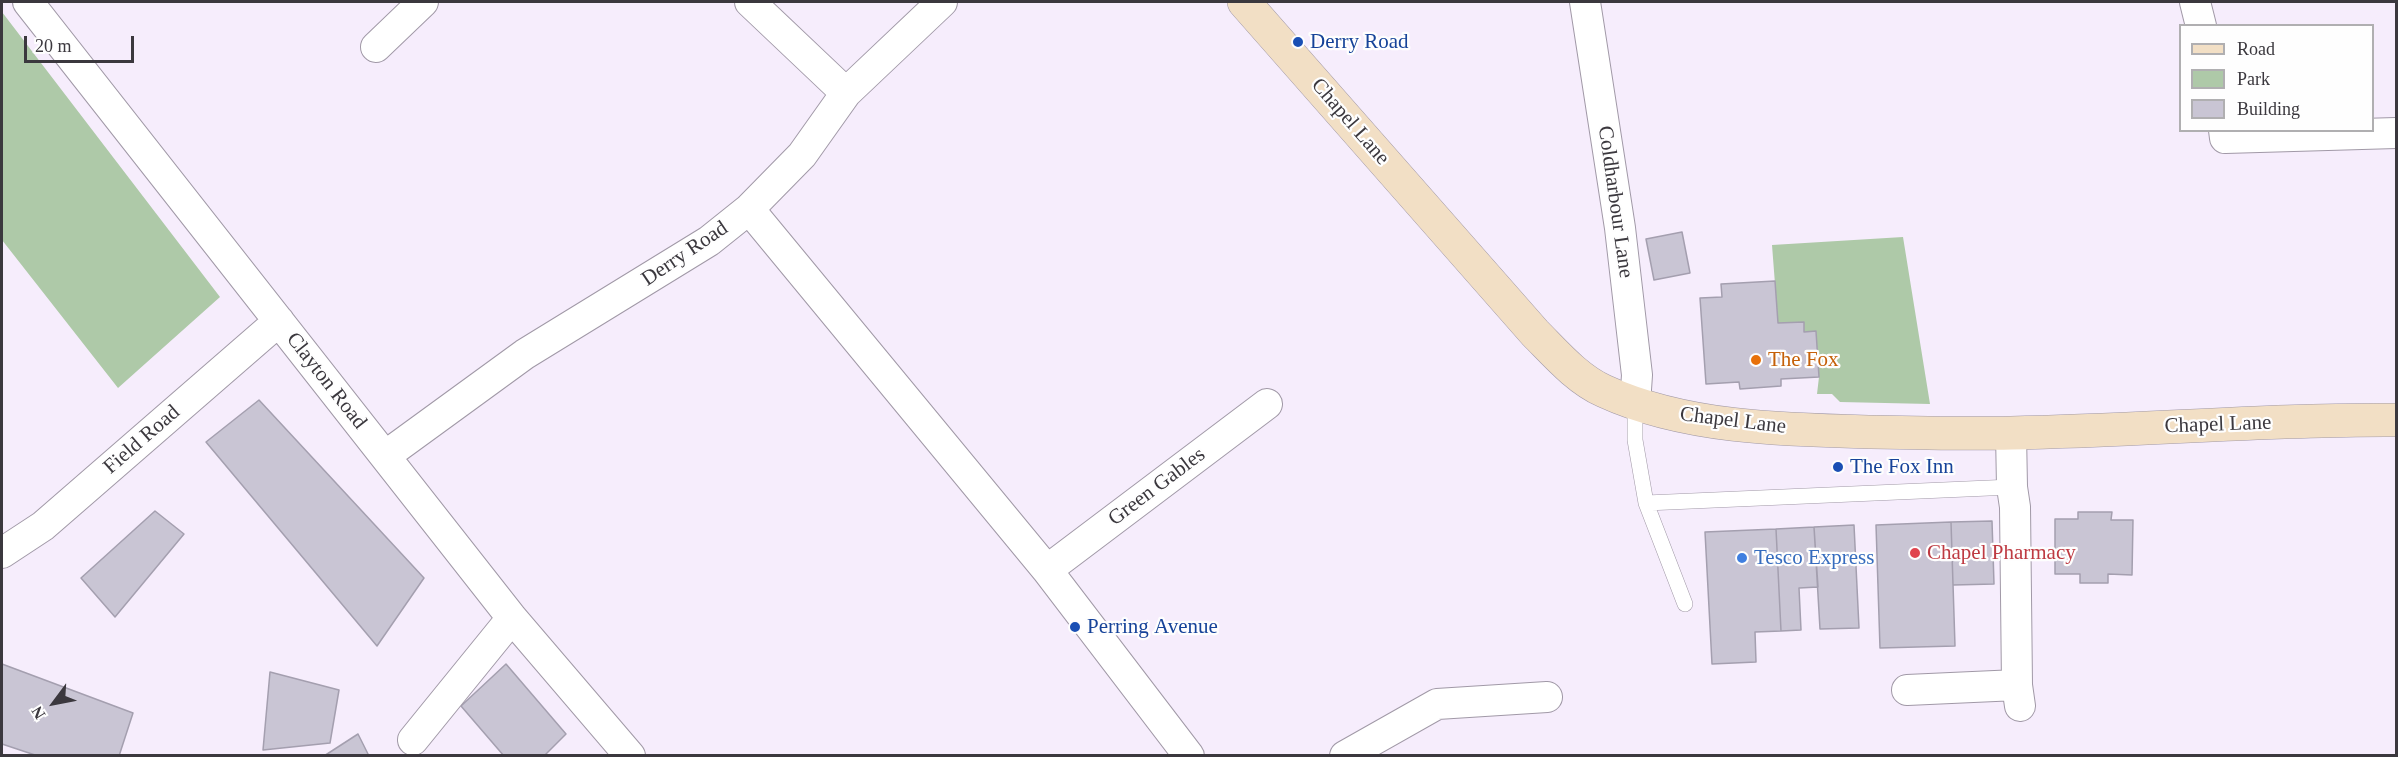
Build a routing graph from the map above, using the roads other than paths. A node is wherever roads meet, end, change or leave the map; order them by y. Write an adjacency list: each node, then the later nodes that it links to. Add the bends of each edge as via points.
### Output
1 (28, 2): 14 (street, Clayton Road)
2 (423, 2): 9 (street)
3 (750, 2): 10 (street)
4 (942, 2): 10 (street, Derry Road)
5 (1244, 2): 16 (street, Chapel Lane, via 1535,333 1573,370 1601,390)
6 (1585, 2): 16 (street, Coldharbour Lane, via 1620,228 1637,375)
7 (2195, 2): 8 (street)
8 (2200, 24)
9 (376, 47)
10 (846, 93): 13 (street, Derry Road, via 802,155)
11 (2224, 132): 12 (street, via 2225,138)
12 (2397, 133)
13 (749, 209): 19 (street, Derry Road, via 709,241 525,354); 23 (street)
14 (279, 321): 19 (street, Clayton Road); 22 (street, Field Road, via 43,526)
15 (1267, 404): 23 (street, Green Gables)
16 (1635, 404): 18 (street, Chapel Lane, via 1705,420 1796,429); 21 (lane, via 1635,440)
17 (2397, 420): 18 (street, Chapel Lane)
18 (2011, 433): 20 (street)
19 (385, 456): 25 (street, Clayton Road)
20 (2012, 487): 21 (lane); 26 (street, via 2018,695)
21 (1646, 503): 24 (lane)
22 (2, 553)
23 (1047, 570): 30 (street)
24 (1685, 604)
25 (512, 618): 28 (street); 29 (street, Clayton Road)
26 (1907, 690)
27 (1547, 697): 31 (street, via 1437,704)
28 (413, 740)
29 (630, 756)
30 (1189, 756)
31 (1345, 756)

